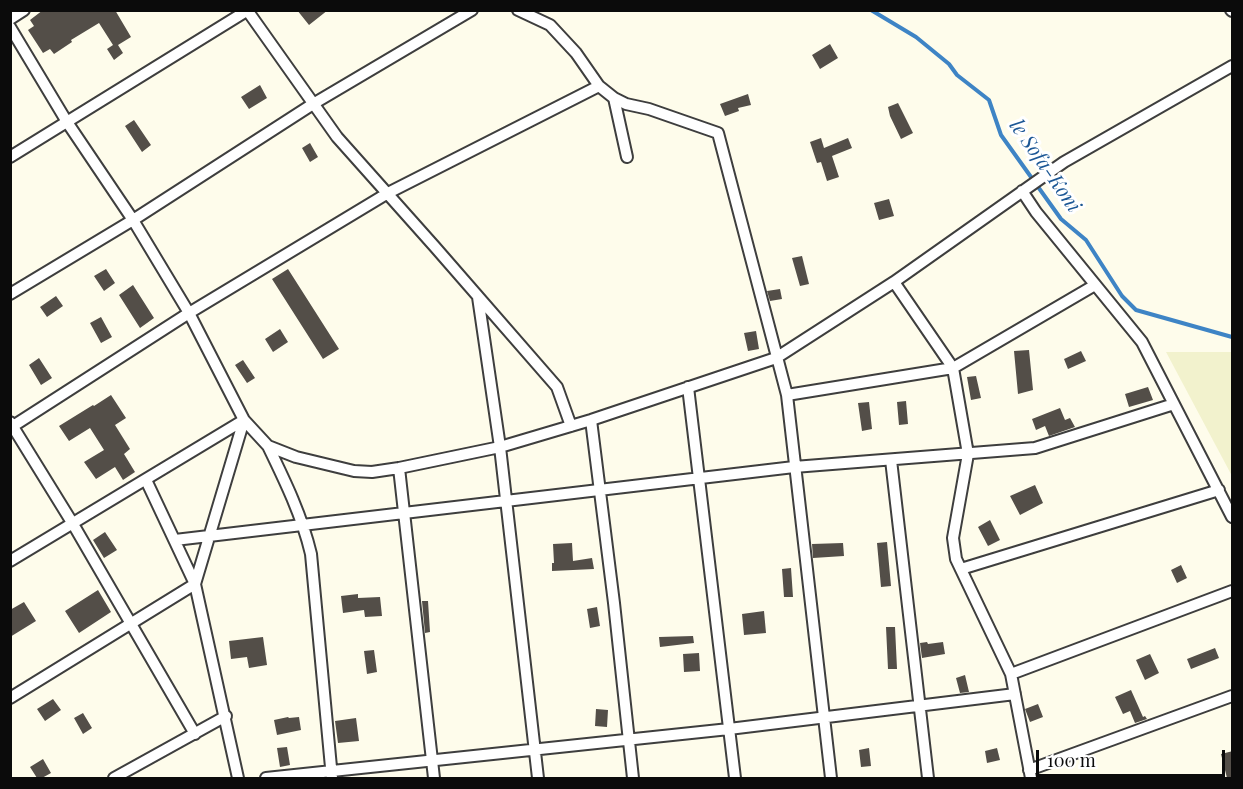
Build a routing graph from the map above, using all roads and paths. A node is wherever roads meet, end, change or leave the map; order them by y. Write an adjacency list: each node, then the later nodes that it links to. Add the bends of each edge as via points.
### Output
1 (24, 10): 5 (street)
2 (472, 10): 10 (street)
3 (518, 10): 8 (street, via 550,25)
4 (247, 11): 10 (street); 11 (street)
5 (10, 19)
6 (10, 27): 11 (street)
7 (1233, 66): 14 (street, via 1064,162)
8 (600, 86): 9 (street); 15 (street)
9 (614, 98): 13 (street); 22 (street, via 718,133)
10 (313, 104): 15 (street); 16 (street)
11 (67, 122): 12 (street); 16 (street)
12 (10, 157)
13 (627, 157)
14 (1025, 189): 17 (street); 18 (street, via 1036,212)
15 (388, 194): 20 (street); 21 (street)
16 (133, 220): 19 (street); 21 (street)
17 (894, 282): 22 (street); 23 (street)
18 (1095, 285): 23 (street); 26 (street, via 1142,342)
19 (10, 294)
20 (477, 295): 30 (street, via 557,387); 32 (street)
21 (189, 314): 27 (street); 29 (street)
22 (776, 358): 24 (street); 25 (street)
23 (953, 368): 25 (street); 33 (street)
24 (688, 387): 28 (street); 37 (street)
25 (787, 394): 35 (street)
26 (1174, 404): 33 (street, via 1035,448); 40 (street)
27 (244, 420): 31 (street); 38 (street); 46 (street)
28 (591, 420): 30 (street); 39 (street)
29 (11, 425): 44 (street)
30 (570, 426): 32 (street)
31 (268, 446): 36 (street, via 354,471); 45 (street)
32 (500, 447): 36 (street); 41 (street)
33 (968, 454): 34 (street); 49 (street, via 953,538)
34 (891, 460): 35 (street); 57 (street)
35 (794, 467): 37 (street); 59 (street)
36 (399, 468): 42 (street)
37 (699, 479): 39 (street); 60 (street)
38 (146, 480): 44 (street); 47 (street)
39 (600, 490): 41 (street); 62 (street)
40 (1219, 490): 43 (street); 49 (street)
41 (506, 502): 42 (street); 63 (street)
42 (404, 513): 45 (street); 64 (street)
43 (1233, 517)
44 (73, 524): 48 (street); 52 (street)
45 (302, 525): 46 (street); 66 (street, via 311,554)
46 (210, 536): 47 (street); 50 (street)
47 (175, 540): 50 (street)
48 (10, 561)
49 (961, 569): 53 (street)
50 (195, 584): 52 (street); 58 (street)
51 (1233, 591): 53 (street)
52 (131, 624): 56 (street); 61 (street)
53 (1011, 674): 54 (street)
54 (1015, 694): 57 (street); 65 (street)
55 (1233, 696): 65 (street)
56 (10, 698)
57 (920, 706): 59 (street); 75 (street)
58 (226, 716): 61 (street); 68 (street)
59 (824, 718): 60 (street); 74 (street)
60 (729, 729): 62 (street); 73 (street)
61 (195, 734): 67 (street)
62 (628, 740): 63 (street); 72 (street)
63 (536, 750): 64 (street); 71 (street)
64 (432, 762): 66 (street); 70 (street)
65 (1030, 774)
66 (332, 776): 69 (street)
67 (114, 778)
68 (238, 778)
69 (266, 778)
70 (434, 778)
71 (538, 778)
72 (633, 778)
73 (735, 778)
74 (831, 778)
75 (928, 778)

